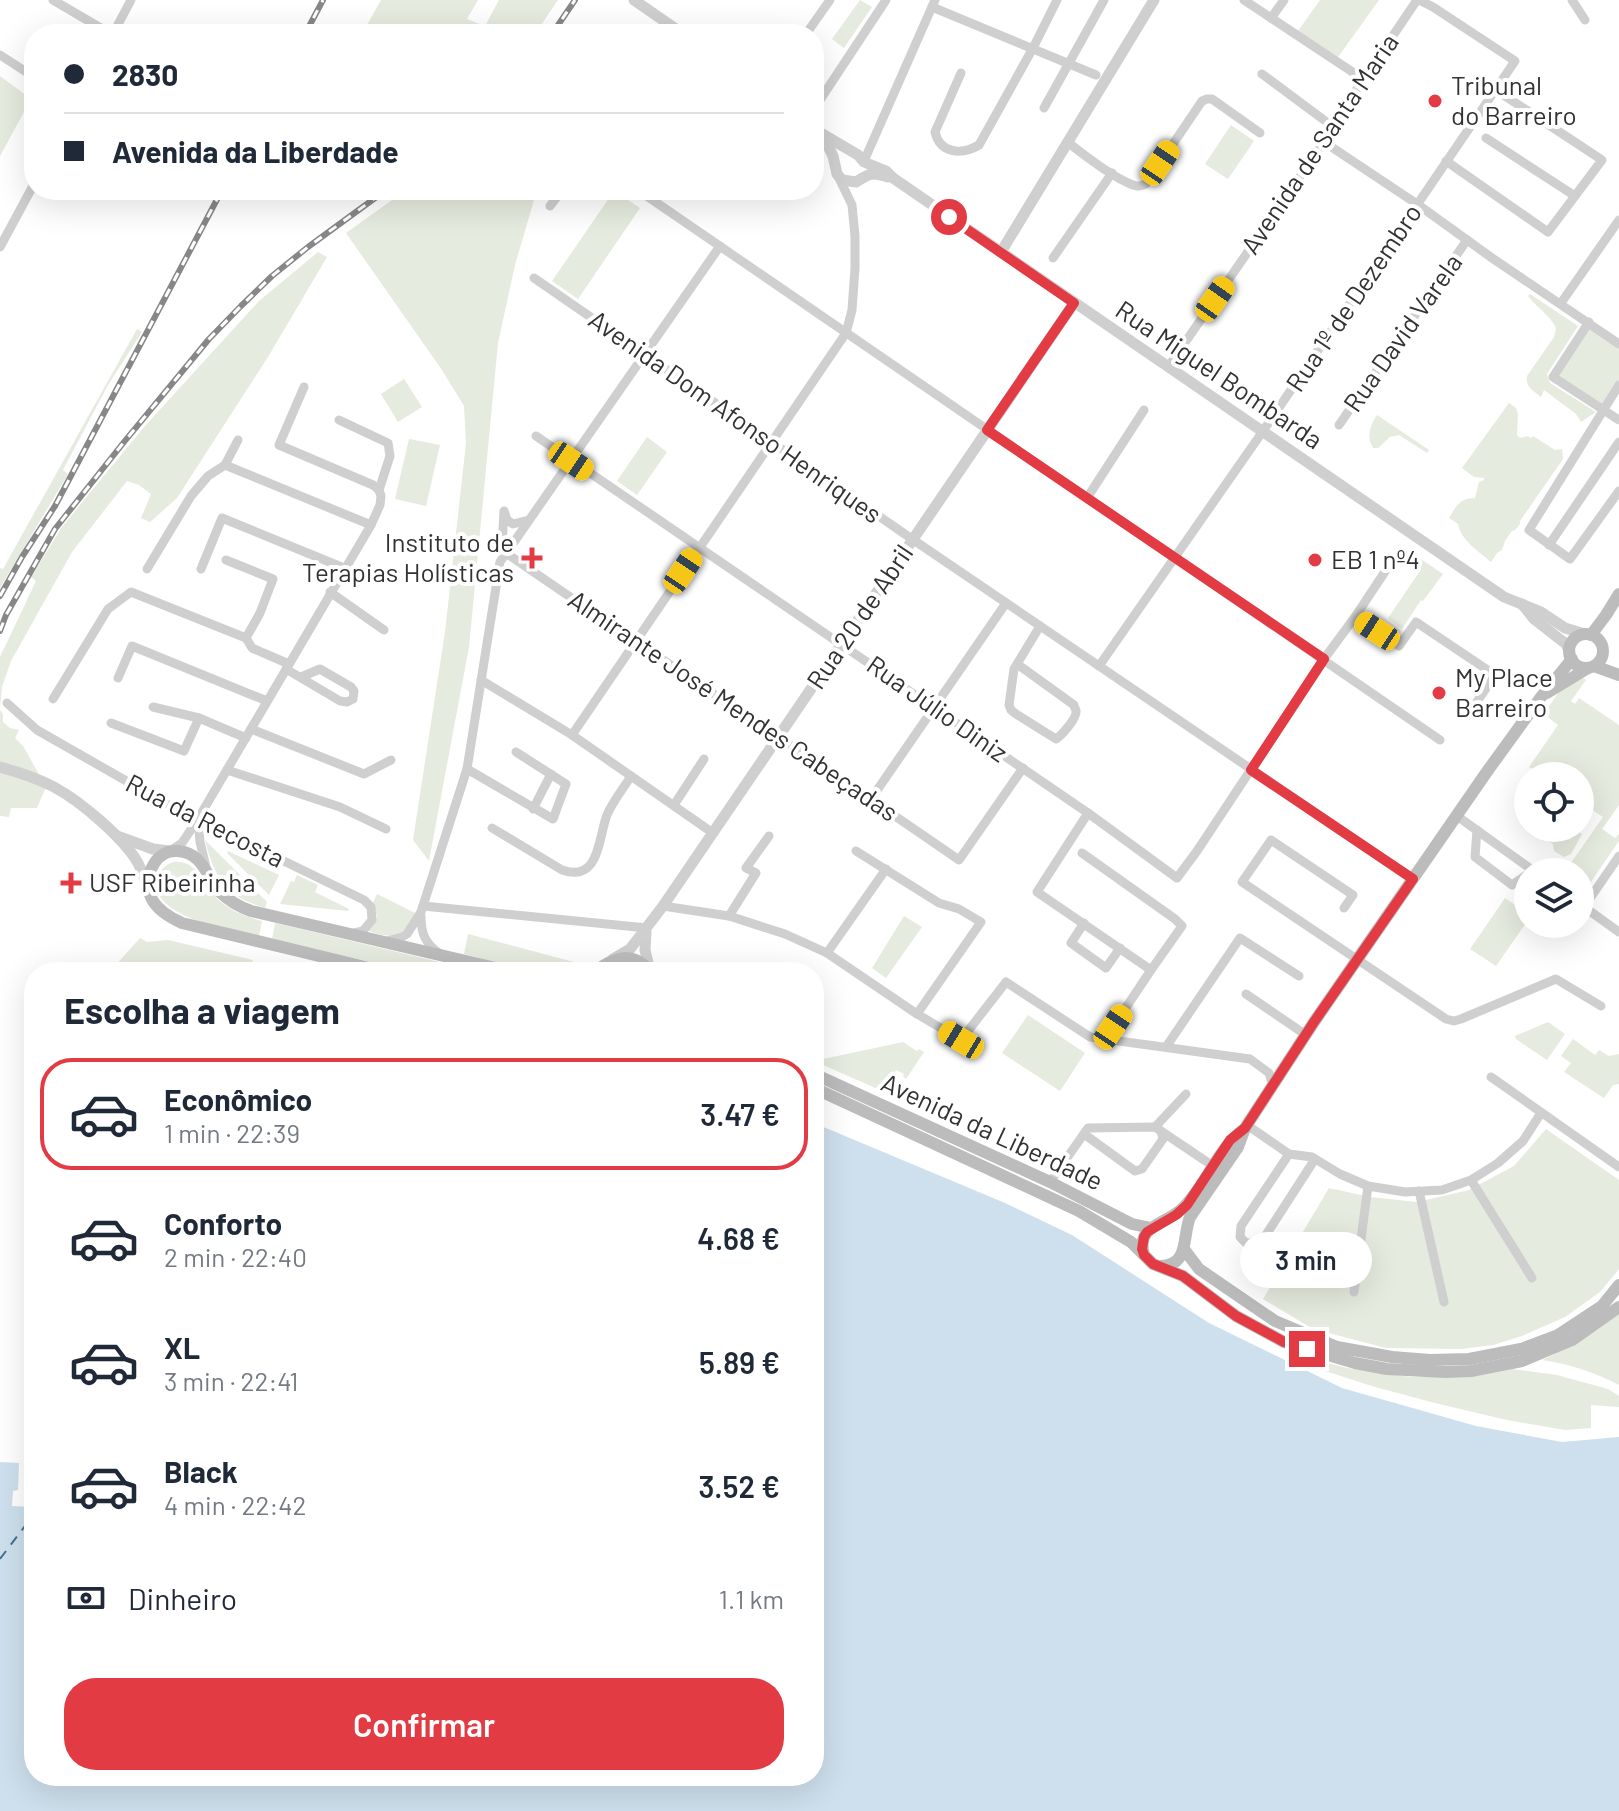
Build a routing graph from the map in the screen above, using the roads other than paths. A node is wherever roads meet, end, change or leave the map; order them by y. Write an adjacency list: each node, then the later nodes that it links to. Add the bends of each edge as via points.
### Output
1 (53, 0): 16 (street)
2 (131, 0): 17 (street)
3 (634, 0): 18 (street)
4 (830, 0): 19 (street)
5 (886, 0): 29 (street)
6 (1057, 0): 20 (street)
7 (1104, 0): 22 (street)
8 (1154, 0): 35 (street)
9 (1244, 0): 14 (street)
10 (1284, 0): 14 (street)
11 (1418, 0): 27 (street, Avenida de Santa Maria); 28 (street, Rua 1º de Dezembro, via 1515,61)
12 (1572, 0): 15 (street)
13 (934, 3): 20 (street); 40 (street)
14 (1271, 18): 27 (street)
15 (1585, 20)
16 (95, 24)
17 (118, 24)
18 (669, 24)
19 (813, 24)
20 (1033, 48): 22 (street); 24 (street, via 979,145 956,152 941,145 935,132)
21 (0, 55): 23 (street)
22 (1068, 63): 26 (street); 30 (street)
23 (24, 71)
24 (961, 73)
25 (1262, 74): 31 (street)
26 (1096, 75)
27 (1363, 79): 31 (street, Avenida de Santa Maria)
28 (1496, 90): 39 (street, Rua 1º de Dezembro); 46 (street, via 1602,160)
29 (824, 94)
30 (1044, 108)
31 (1332, 126): 36 (street, Avenida de Santa Maria)
32 (1260, 133): 42 (street, via 1207,99 1146,184 1133,185)
33 (824, 136): 38 (street, Rua Miguel Bombarda)
34 (1486, 138): 46 (street)
35 (1067, 142): 42 (street); 58 (street)
36 (1324, 142): 50 (street); 67 (street, Avenida de Santa Maria)
37 (824, 143): 41 (street, Rua Miguel Bombarda)
38 (854, 153): 40 (street, Rua Miguel Bombarda); 41 (street, via 840,156)
39 (1446, 161): 46 (street, via 1548,232); 50 (street, Rua 1º de Dezembro)
40 (864, 162): 44 (street); 45 (street, Rua Miguel Bombarda)
41 (836, 165): 43 (street, Rua Miguel Bombarda)
42 (1112, 173): 59 (street)
43 (839, 178): 44 (street, via 851,183); 51 (street)
44 (861, 178): 45 (street); 51 (street)
45 (893, 178): 58 (street, Rua Miguel Bombarda)
46 (1575, 196)
47 (24, 200): 54 (street)
48 (554, 200): 52 (street)
49 (653, 200): 56 (street)
50 (1417, 204): 55 (street); 76 (street, Rua 1º de Dezembro)
51 (852, 205): 64 (street, via 855,282)
52 (550, 206)
53 (1619, 220): 62 (street)
54 (4, 232): 57 (street)
55 (1467, 240): 62 (street); 74 (street, Rua David Varela)
56 (720, 246): 64 (street); 66 (street)
57 (0, 247)
58 (1001, 252): 61 (street, Rua Miguel Bombarda)
59 (1053, 258)
60 (534, 278): 66 (street, Avenida Dom Afonso Henriques)
61 (1074, 303): 67 (street, Rua Miguel Bombarda); 75 (street, Rua 20 de Abril)
62 (1561, 303): 63 (street)
63 (1589, 322): 65 (street); 71 (street, via 1553,377)
64 (846, 333): 75 (street); 79 (street)
65 (1619, 344)
66 (645, 355): 79 (street, Avenida Dom Afonso Henriques); 81 (street)
67 (1168, 367): 76 (street, Rua Miguel Bombarda)
68 (1619, 385): 71 (street)
69 (304, 387): 83 (street, via 279,445)
70 (1144, 410): 85 (street)
71 (1602, 410): 73 (street); 89 (street, via 1529,530)
72 (339, 420): 83 (street, via 388,443 390,456)
73 (1619, 420)
74 (1339, 425)
75 (987, 430): 85 (street); 88 (street, Rua 20 de Abril)
76 (1263, 431): 92 (street, Rua 1º de Dezembro); 101 (street, Rua Miguel Bombarda, via 1504,597)
77 (536, 436): 81 (street, Rua Júlio Diniz)
78 (238, 440): 82 (street)
79 (772, 442): 88 (street, Avenida Dom Afonso Henriques); 90 (street)
80 (1619, 442): 89 (street)
81 (571, 461): 86 (street); 90 (street, Rua Júlio Diniz)
82 (225, 465): 87 (street); 96 (street, via 191,496)
83 (379, 490): 87 (street, via 380,505)
84 (1619, 491): 89 (street, via 1570,559)
85 (1087, 498): 92 (street)
86 (530, 520): 91 (street); 91 (street, via 513,524 504,511)
87 (371, 525): 95 (street)
88 (912, 539): 100 (street, Avenida Dom Afonso Henriques); 107 (street, Rua 20 de Abril)
89 (1549, 545)
90 (699, 548): 106 (street); 107 (street, Rua Júlio Diniz)
91 (506, 553): 106 (street, Almirante José Mendes Cabeçadas); 117 (street, via 500,562)
92 (1174, 557): 110 (street); 112 (street, Rua 1º de Dezembro)
93 (1394, 558): 102 (street)
94 (226, 560): 105 (street, via 273,579)
95 (344, 568): 97 (street, via 222,518); 98 (street)
96 (147, 569)
97 (201, 569)
98 (330, 592): 104 (street); 113 (street)
99 (1619, 594): 108 (main road, via 1606,615 1606,633)
100 (1006, 603): 103 (street, Avenida Dom Afonso Henriques); 123 (street)
101 (1522, 603): 108 (street, Rua Miguel Bombarda); 109 (street, Rua Miguel Bombarda, via 1566,644)
102 (1355, 617): 110 (street); 124 (street, via 1399,646 1416,622 1495,675)
103 (1040, 626): 111 (street); 112 (street, Avenida Dom Afonso Henriques)
104 (384, 630)
105 (246, 638): 113 (street, via 252,648); 119 (street, via 131,592 108,609)
106 (635, 642): 128 (street); 129 (street, Almirante José Mendes Cabeçadas)
107 (841, 643): 123 (street, Rua Júlio Diniz); 129 (street, Rua 20 de Abril)
108 (1594, 650): 109 (main road, via 1582,667); 109 (main road, via 1573,640); 114 (main road, Rua Miguel Bombarda); 118 (main road)
109 (1571, 656): 118 (main road)
110 (1324, 659): 130 (street); 138 (street)
111 (1017, 664): 111 (street, via 1011,710 1056,739 1075,715 1074,705)
112 (1099, 666): 138 (street, Avenida Dom Afonso Henriques)
113 (288, 667): 115 (street); 120 (street)
114 (1619, 674)
115 (301, 677): 115 (street, via 340,701 353,699 351,687 320,669)
116 (118, 678): 120 (street, via 132,646)
117 (481, 680): 128 (street); 136 (street)
118 (1541, 697): 145 (main road)
119 (53, 699)
120 (267, 701): 127 (street)
121 (7, 703): 146 (street, Rua da Recosta, via 37,730)
122 (153, 707): 125 (street)
123 (935, 709): 135 (street, Rua Júlio Diniz); 141 (street)
124 (1468, 715)
125 (199, 718): 126 (street, via 184,751); 127 (street)
126 (111, 723)
127 (248, 733): 133 (street, via 364,774); 137 (street)
128 (572, 735): 140 (street)
129 (778, 736): 141 (street, Almirante José Mendes Cabeçadas); 150 (street, Rua 20 de Abril)
130 (1440, 740)
131 (516, 752): 139 (street)
132 (704, 759): 142 (street)
133 (391, 760)
134 (0, 767): 151 (street, via 56,788)
135 (1023, 768): 141 (street, Almirante José Mendes Cabeçadas, via 959,860); 144 (street, Rua Júlio Diniz)
136 (467, 769): 143 (street); 166 (street)
137 (227, 770): 146 (street); 148 (street, via 340,807)
138 (1251, 770): 144 (street, Rua Júlio Diniz, via 1177,878); 160 (street, Avenida Dom Afonso Henriques)
139 (551, 774): 143 (street); 143 (street, via 566,784 553,819)
140 (631, 776): 142 (street); 147 (street, via 611,805 596,855 584,870 562,870)
141 (871, 799)
142 (674, 805): 150 (street)
143 (533, 809)
144 (1088, 813): 169 (street, via 1037,892)
145 (1457, 816): 149 (street); 160 (main road)
146 (198, 819): 153 (street); 159 (street); 172 (street, Rua da Recosta, via 368,903 373,912 370,924 363,931)
147 (492, 828)
148 (386, 829)
149 (1477, 830): 157 (street); 161 (street, via 1475,857)
150 (713, 833): 164 (street, Rua 20 de Abril)
151 (114, 834): 153 (street); 162 (street, via 137,861)
152 (769, 836): 168 (street, via 746,868 756,873)
153 (170, 851): 159 (main road, via 194,856); 162 (main road, via 151,868)
154 (856, 851): 158 (street)
155 (1082, 853): 183 (street, via 1182,926)
156 (1619, 856): 163 (street)
157 (1514, 858)
158 (886, 869): 175 (street); 187 (street, via 981,922)
159 (207, 871): 172 (main road, via 220,891 242,907)
160 (1413, 879): 177 (main road)
161 (1514, 884)
162 (147, 887): 178 (main road, via 156,905 182,923)
163 (1594, 890)
164 (663, 906): 168 (street); 170 (street, Rua 20 de Abril)
165 (1344, 908): 177 (street, via 1353,895 1271,840 1242,882)
166 (422, 909): 170 (street); 173 (street, via 407,934); 176 (street, via 423,937)
167 (1594, 914): 171 (street)
168 (729, 916): 175 (street)
169 (1084, 923): 174 (street); 174 (street, via 1071,943 1106,968)
170 (646, 930): 180 (street, Rua 20 de Abril); 182 (street)
171 (1619, 932)
172 (346, 933): 173 (main road)
173 (383, 942): 176 (main road)
174 (1120, 948): 183 (street)
175 (827, 953): 187 (street)
176 (442, 956): 179 (main road)
177 (1358, 960): 186 (street, via 1454,1021 1556,979); 188 (main road)
178 (344, 962)
179 (469, 962)
180 (609, 962): 181 (main road)
181 (640, 962)
182 (648, 962)
183 (1151, 970): 189 (street)
184 (1299, 976): 190 (street, via 1240,938)
185 (1246, 994): 188 (street)
186 (1601, 1006)
187 (917, 1014): 189 (street, via 961,1040 1006,982 1090,1037)
188 (1306, 1035): 193 (main road)
189 (1109, 1039): 190 (street)
190 (1166, 1047): 193 (street, via 1250,1059 1269,1073)
191 (1491, 1077): 196 (street)
192 (824, 1078): 205 (main road, Avenida da Liberdade)
193 (1273, 1086): 197 (main road)
194 (824, 1093): 210 (main road, Avenida da Liberdade, via 1079,1211)
195 (1186, 1094): 198 (street)
196 (1541, 1113): 203 (street); 204 (street, via 1523,1141)
197 (1246, 1126): 200 (street); 202 (main road); 209 (main road, via 1238,1147 1190,1217)
198 (1158, 1129): 199 (street, via 1088,1128); 199 (street, via 1163,1139 1135,1171); 202 (street)
199 (1084, 1134): 205 (street)
200 (1289, 1154): 201 (street); 201 (street, via 1241,1226 1240,1237 1246,1243 1264,1238)
201 (1315, 1159): 206 (street)
202 (1213, 1166): 208 (main road, via 1187,1205)
203 (1619, 1167)
204 (1471, 1180): 207 (street); 212 (street)
205 (1050, 1182): 208 (main road, Avenida da Liberdade, via 1132,1224)
206 (1368, 1186): 207 (street); 214 (street)
207 (1419, 1191): 215 (street)
208 (1154, 1226): 209 (main road, via 1175,1227); 210 (main road, via 1144,1237)
209 (1184, 1246): 211 (main road, via 1179,1260); 213 (main road, via 1199,1269 1275,1321 1337,1347 1392,1357 1469,1359 1521,1349 1558,1335 1602,1306)
210 (1144, 1255): 211 (main road)
211 (1158, 1266): 216 (main road, via 1183,1276 1236,1316 1284,1342 1355,1363 1418,1372 1471,1371 1522,1361 1572,1340)
212 (1532, 1278)
213 (1619, 1285)
214 (1354, 1292)
215 (1444, 1302)
216 (1619, 1307)

